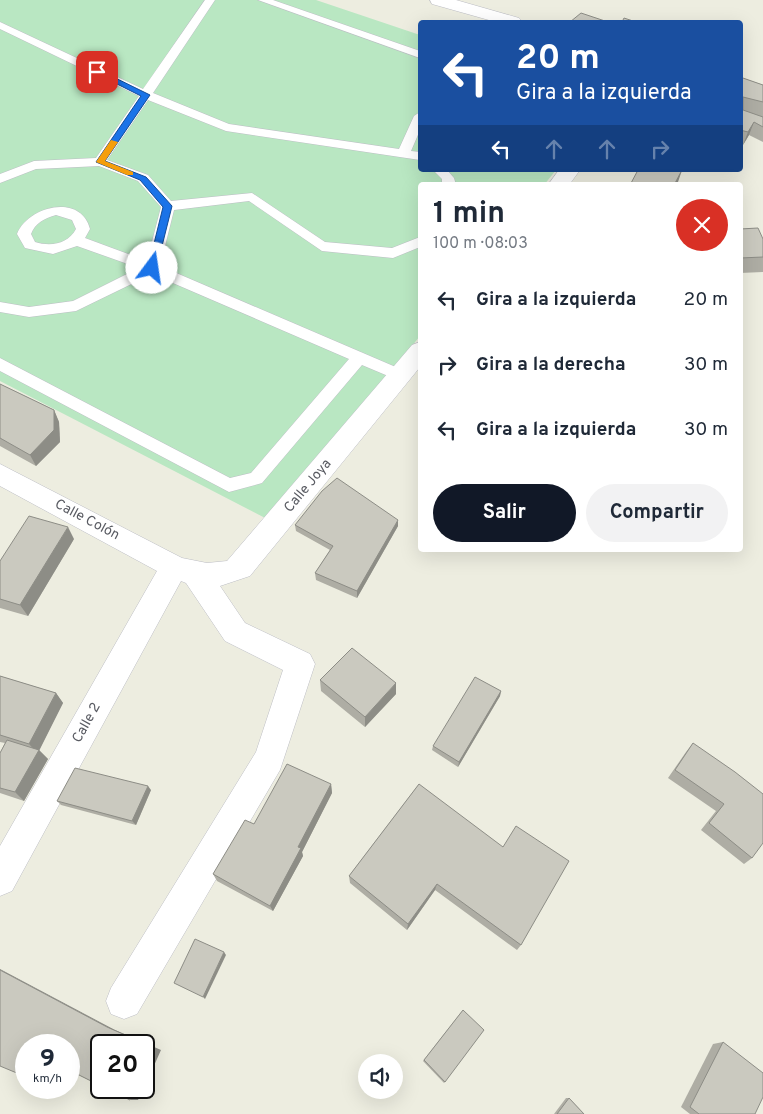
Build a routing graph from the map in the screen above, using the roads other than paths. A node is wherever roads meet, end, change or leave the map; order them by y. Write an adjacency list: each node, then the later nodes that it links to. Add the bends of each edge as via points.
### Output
1 (210, 0): 7 (lane)
2 (263, 0): 6 (lane)
3 (438, 0): 4 (street)
4 (506, 20)
5 (0, 25): 7 (lane)
6 (418, 54)
7 (146, 95): 9 (lane, via 226,127); 11 (lane)
8 (418, 121): 9 (lane)
9 (404, 153): 10 (lane)
10 (418, 156)
11 (100, 162): 14 (lane, via 34,165); 17 (lane, via 143,178)
12 (441, 172): 15 (lane)
13 (568, 172): 16 (street)
14 (0, 179)
15 (449, 182)
16 (560, 182)
17 (168, 206): 19 (lane, via 252,197 322,246 393,253); 20 (lane)
18 (76, 240): 20 (lane)
19 (418, 243)
20 (152, 268): 21 (lane, via 76,306 29,312); 23 (lane)
21 (0, 307)
22 (418, 353): 25 (street, Calle Joya)
23 (360, 357): 24 (lane, via 256,478 229,486); 25 (lane)
24 (0, 364)
25 (400, 375): 27 (street, Calle Joya, via 240,568 216,576)
26 (0, 474): 27 (street, Calle Colón)
27 (185, 571): 28 (street, Calle 2); 29 (street, via 236,632 300,664 269,759)
28 (0, 879)
29 (124, 1001)

